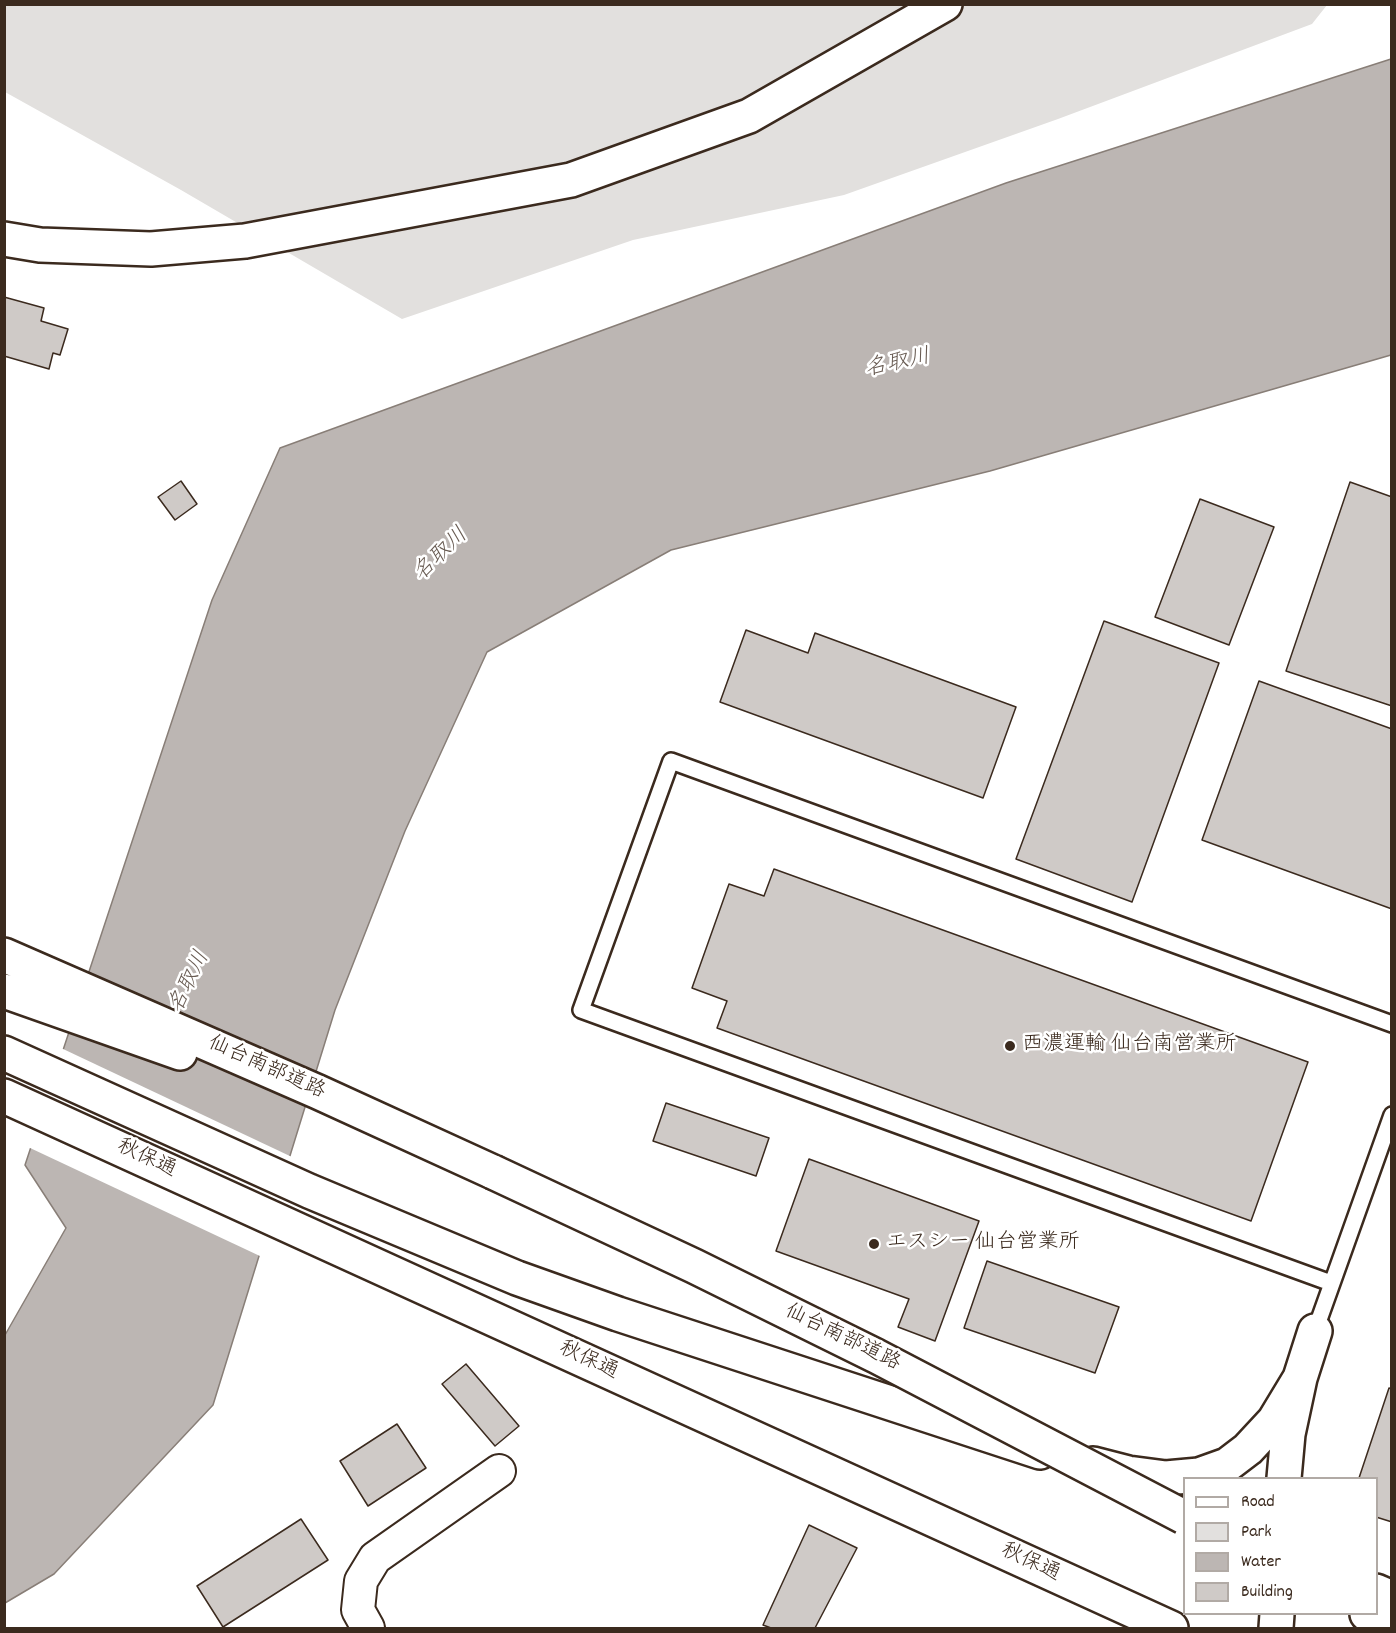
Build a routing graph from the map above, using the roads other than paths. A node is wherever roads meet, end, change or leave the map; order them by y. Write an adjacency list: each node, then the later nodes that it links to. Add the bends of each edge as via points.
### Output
1 (945, 4): 2 (main road, via 749,116 571,180 245,241 151,249 40,245)
2 (4, 239)
3 (4, 955): 9 (main road, 仙台南部道路)
4 (4, 991): 9 (main road, 仙台南部道路, via 133,1035)
5 (1392, 1024): 10 (lane, via 671,760 581,1010)
6 (4, 1053): 13 (main road, 秋保通, via 309,1191 517,1278)
7 (4, 1096): 23 (main road, 秋保通)
8 (1392, 1115): 10 (lane)
9 (494, 1172): 17 (main road, 仙台南部道路, bridge, via 876,1356)
10 (1331, 1284): 11 (lane)
11 (1315, 1331): 12 (main road)
12 (1299, 1378): 13 (main road, via 1274,1421 1248,1449 1227,1465 1199,1475 1166,1478 1128,1473); 15 (main road)
13 (1028, 1448): 16 (main road, 秋保通)
14 (499, 1472): 22 (street, via 375,1558 361,1581 358,1610)
15 (1284, 1477)
16 (1183, 1507)
17 (1183, 1516)
18 (1378, 1591): 19 (main road)
19 (1392, 1598)
20 (1369, 1615): 21 (main road)
21 (1392, 1627)
22 (368, 1629)
23 (1171, 1629)

